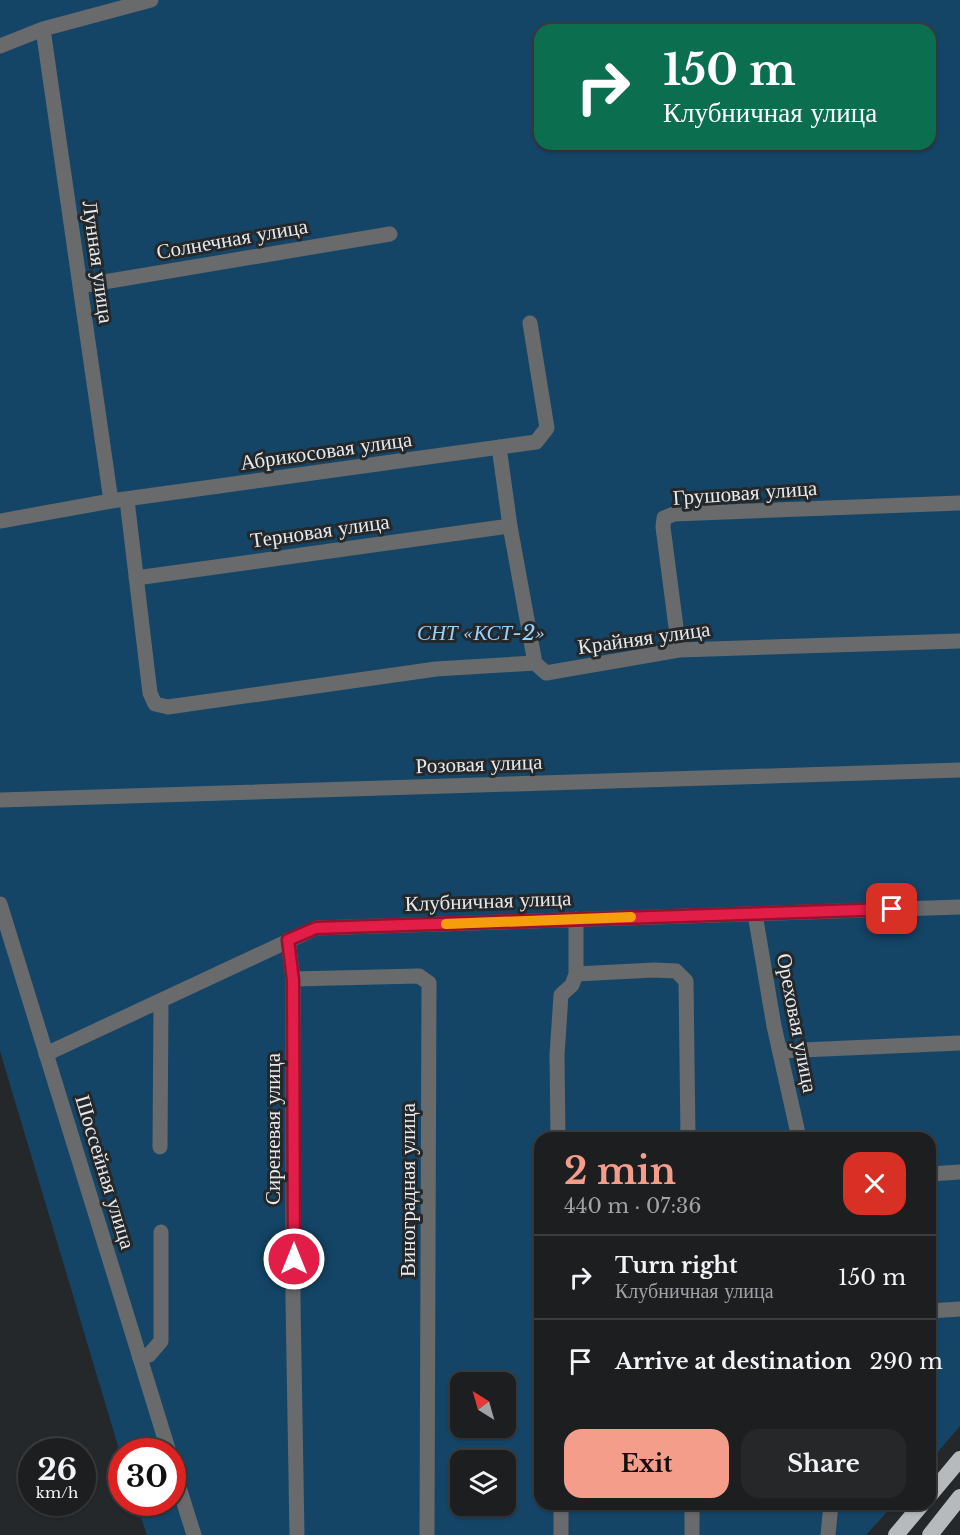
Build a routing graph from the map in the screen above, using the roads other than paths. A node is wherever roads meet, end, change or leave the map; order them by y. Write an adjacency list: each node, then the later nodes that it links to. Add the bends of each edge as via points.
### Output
1 (151, 0): 2 (street)
2 (43, 29): 3 (street); 5 (street, Лунная улица)
3 (0, 46)
4 (390, 234): 5 (street, Солнечная улица)
5 (80, 286): 9 (street, Лунная улица)
6 (530, 323): 7 (street, Абрикосовая улица, via 547,428 536,442)
7 (499, 447): 8 (street, Абрикосовая улица); 12 (street)
8 (127, 500): 9 (street, Абрикосовая улица); 13 (street)
9 (111, 501): 11 (street, Абрикосовая улица)
10 (960, 503): 15 (street, Грушовая улица, via 674,514 664,518)
11 (0, 521)
12 (510, 526): 13 (street, Терновая улица); 16 (street)
13 (136, 578): 16 (street, Крайняя улица, via 150,693 155,704 168,707 436,669)
14 (960, 641): 15 (street, Крайняя улица)
15 (679, 650): 16 (street, Крайняя улица, via 546,673)
16 (535, 663)
17 (960, 770): 18 (street, Розовая улица)
18 (0, 800)
19 (0, 904): 29 (street, Шоссейная улица)
20 (960, 907): 21 (street, Клубничная улица)
21 (755, 914): 22 (street, Клубничная улица); 28 (street, Ореховая улица)
22 (576, 919): 23 (street, Клубничная улица, via 316,928); 24 (street)
23 (288, 940): 25 (street, Сиреневая улица); 26 (street, Клубничная улица)
24 (576, 974): 30 (street, via 572,985 561,995); 31 (street, via 676,971 686,981)
25 (293, 980): 50 (street, Сиреневая улица); 51 (street, Виноградная улица, via 419,976 429,983)
26 (161, 1002): 29 (street, Клубничная улица); 33 (street)
27 (960, 1043): 28 (street)
28 (780, 1051): 32 (street, Ореховая улица)
29 (46, 1054): 39 (street, Шоссейная улица)
30 (558, 1132)
31 (688, 1132)
32 (798, 1132)
33 (160, 1147)
34 (960, 1172): 35 (street)
35 (936, 1174)
36 (161, 1232): 39 (street, via 161,1341)
37 (960, 1309): 38 (street)
38 (936, 1311)
39 (140, 1358): 40 (street, Шоссейная улица)
40 (165, 1438)
41 (960, 1459): 42 (highway)
42 (936, 1488)
43 (960, 1497): 56 (highway)
44 (186, 1510): 49 (street)
45 (561, 1510): 52 (street)
46 (692, 1510): 53 (street)
47 (830, 1510): 54 (street)
48 (917, 1510): 55 (highway)
49 (194, 1535)
50 (297, 1535)
51 (427, 1535)
52 (561, 1535)
53 (692, 1535)
54 (828, 1535)
55 (896, 1535)
56 (930, 1535)

